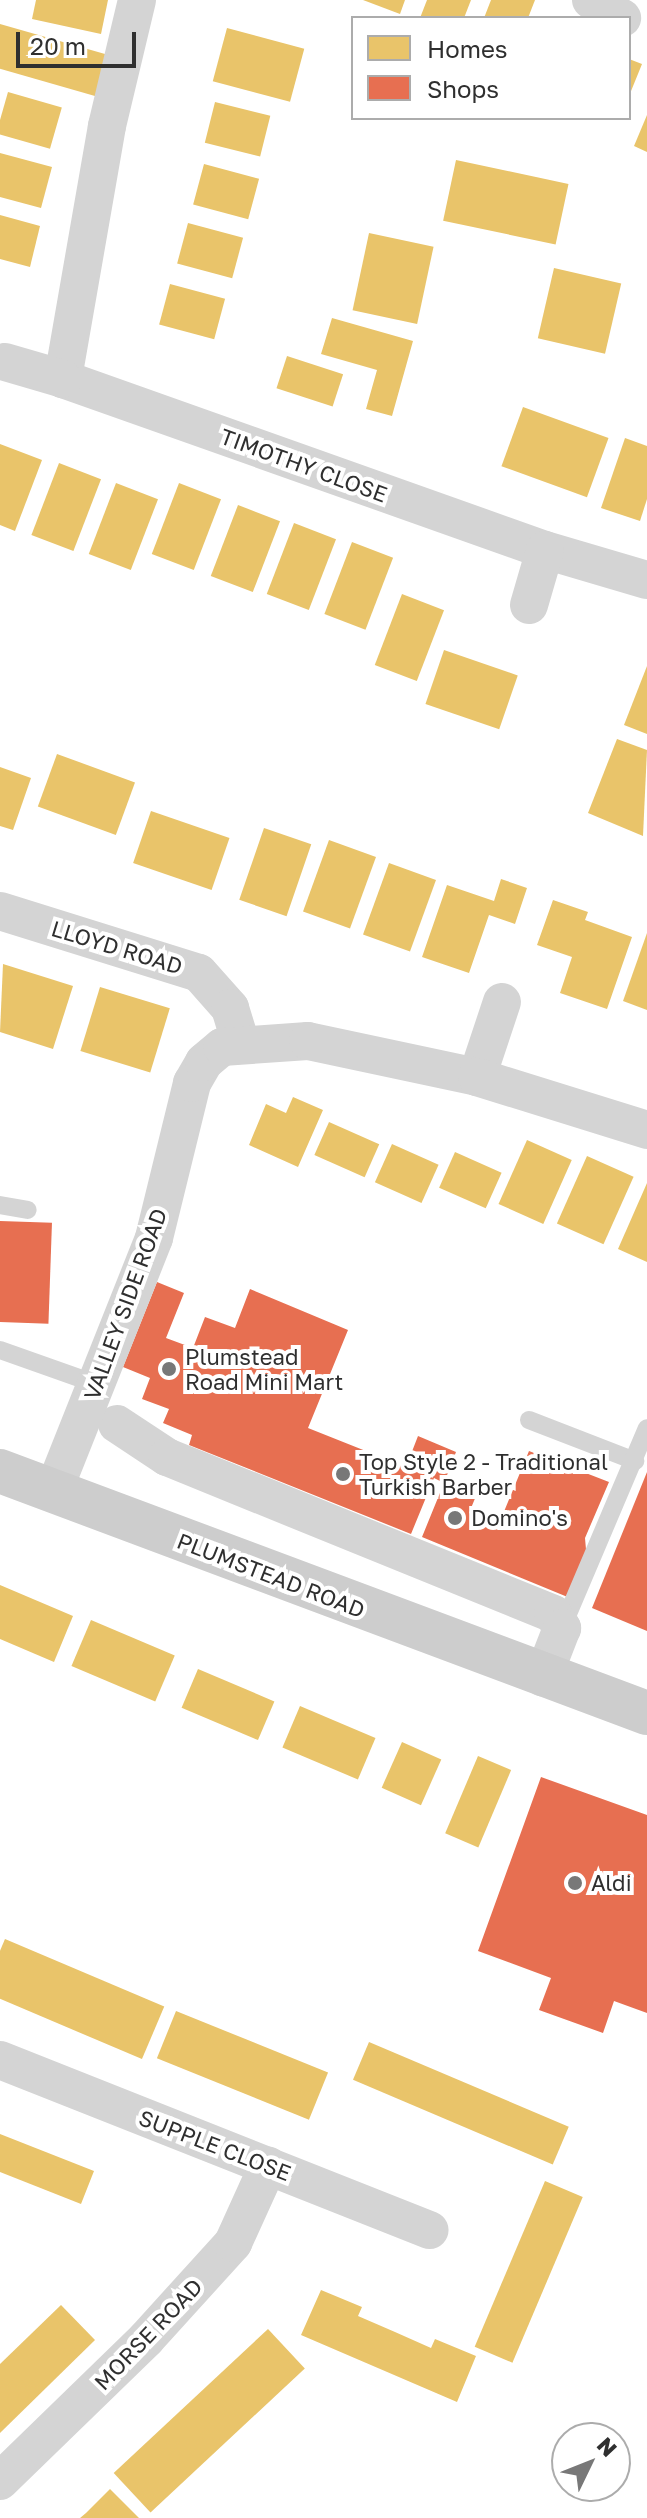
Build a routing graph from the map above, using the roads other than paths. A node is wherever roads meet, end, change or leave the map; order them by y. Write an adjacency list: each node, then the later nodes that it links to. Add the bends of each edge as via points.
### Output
1 (137, 0): 5 (street, via 107,126)
2 (591, 0): 3 (street)
3 (619, 16)
4 (5, 362): 5 (street, TIMOTHY CLOSE)
5 (63, 379): 6 (street, TIMOTHY CLOSE)
6 (545, 550): 7 (street, TIMOTHY CLOSE); 8 (street)
7 (647, 580)
8 (529, 605)
9 (0, 911): 11 (street, LLOYD ROAD, via 199,973 230,1008)
10 (502, 1002): 12 (street)
11 (241, 1043): 12 (street, VALLEY SIDE ROAD, via 308,1041); 17 (street, VALLEY SIDE ROAD, via 213,1055 192,1083 154,1238)
12 (477, 1077): 13 (street, VALLEY SIDE ROAD)
13 (647, 1130)
14 (0, 1205): 15 (lane)
15 (28, 1210)
16 (0, 1350): 17 (lane)
17 (93, 1383): 23 (street, VALLEY SIDE ROAD, via 80,1434)
18 (529, 1420): 21 (lane)
19 (117, 1424): 24 (street, via 167,1457)
20 (647, 1428): 21 (lane)
21 (635, 1461): 24 (lane)
22 (0, 1471): 23 (main road, PLUMSTEAD ROAD)
23 (53, 1492): 25 (main road, PLUMSTEAD ROAD)
24 (558, 1621): 25 (street)
25 (543, 1677): 26 (main road, PLUMSTEAD ROAD)
26 (646, 1709)
27 (0, 2060): 28 (street, SUPPLE CLOSE)
28 (268, 2166): 29 (street, SUPPLE CLOSE); 30 (street, MORSE ROAD, via 233,2243 146,2339)
29 (430, 2230)
30 (0, 2481)

